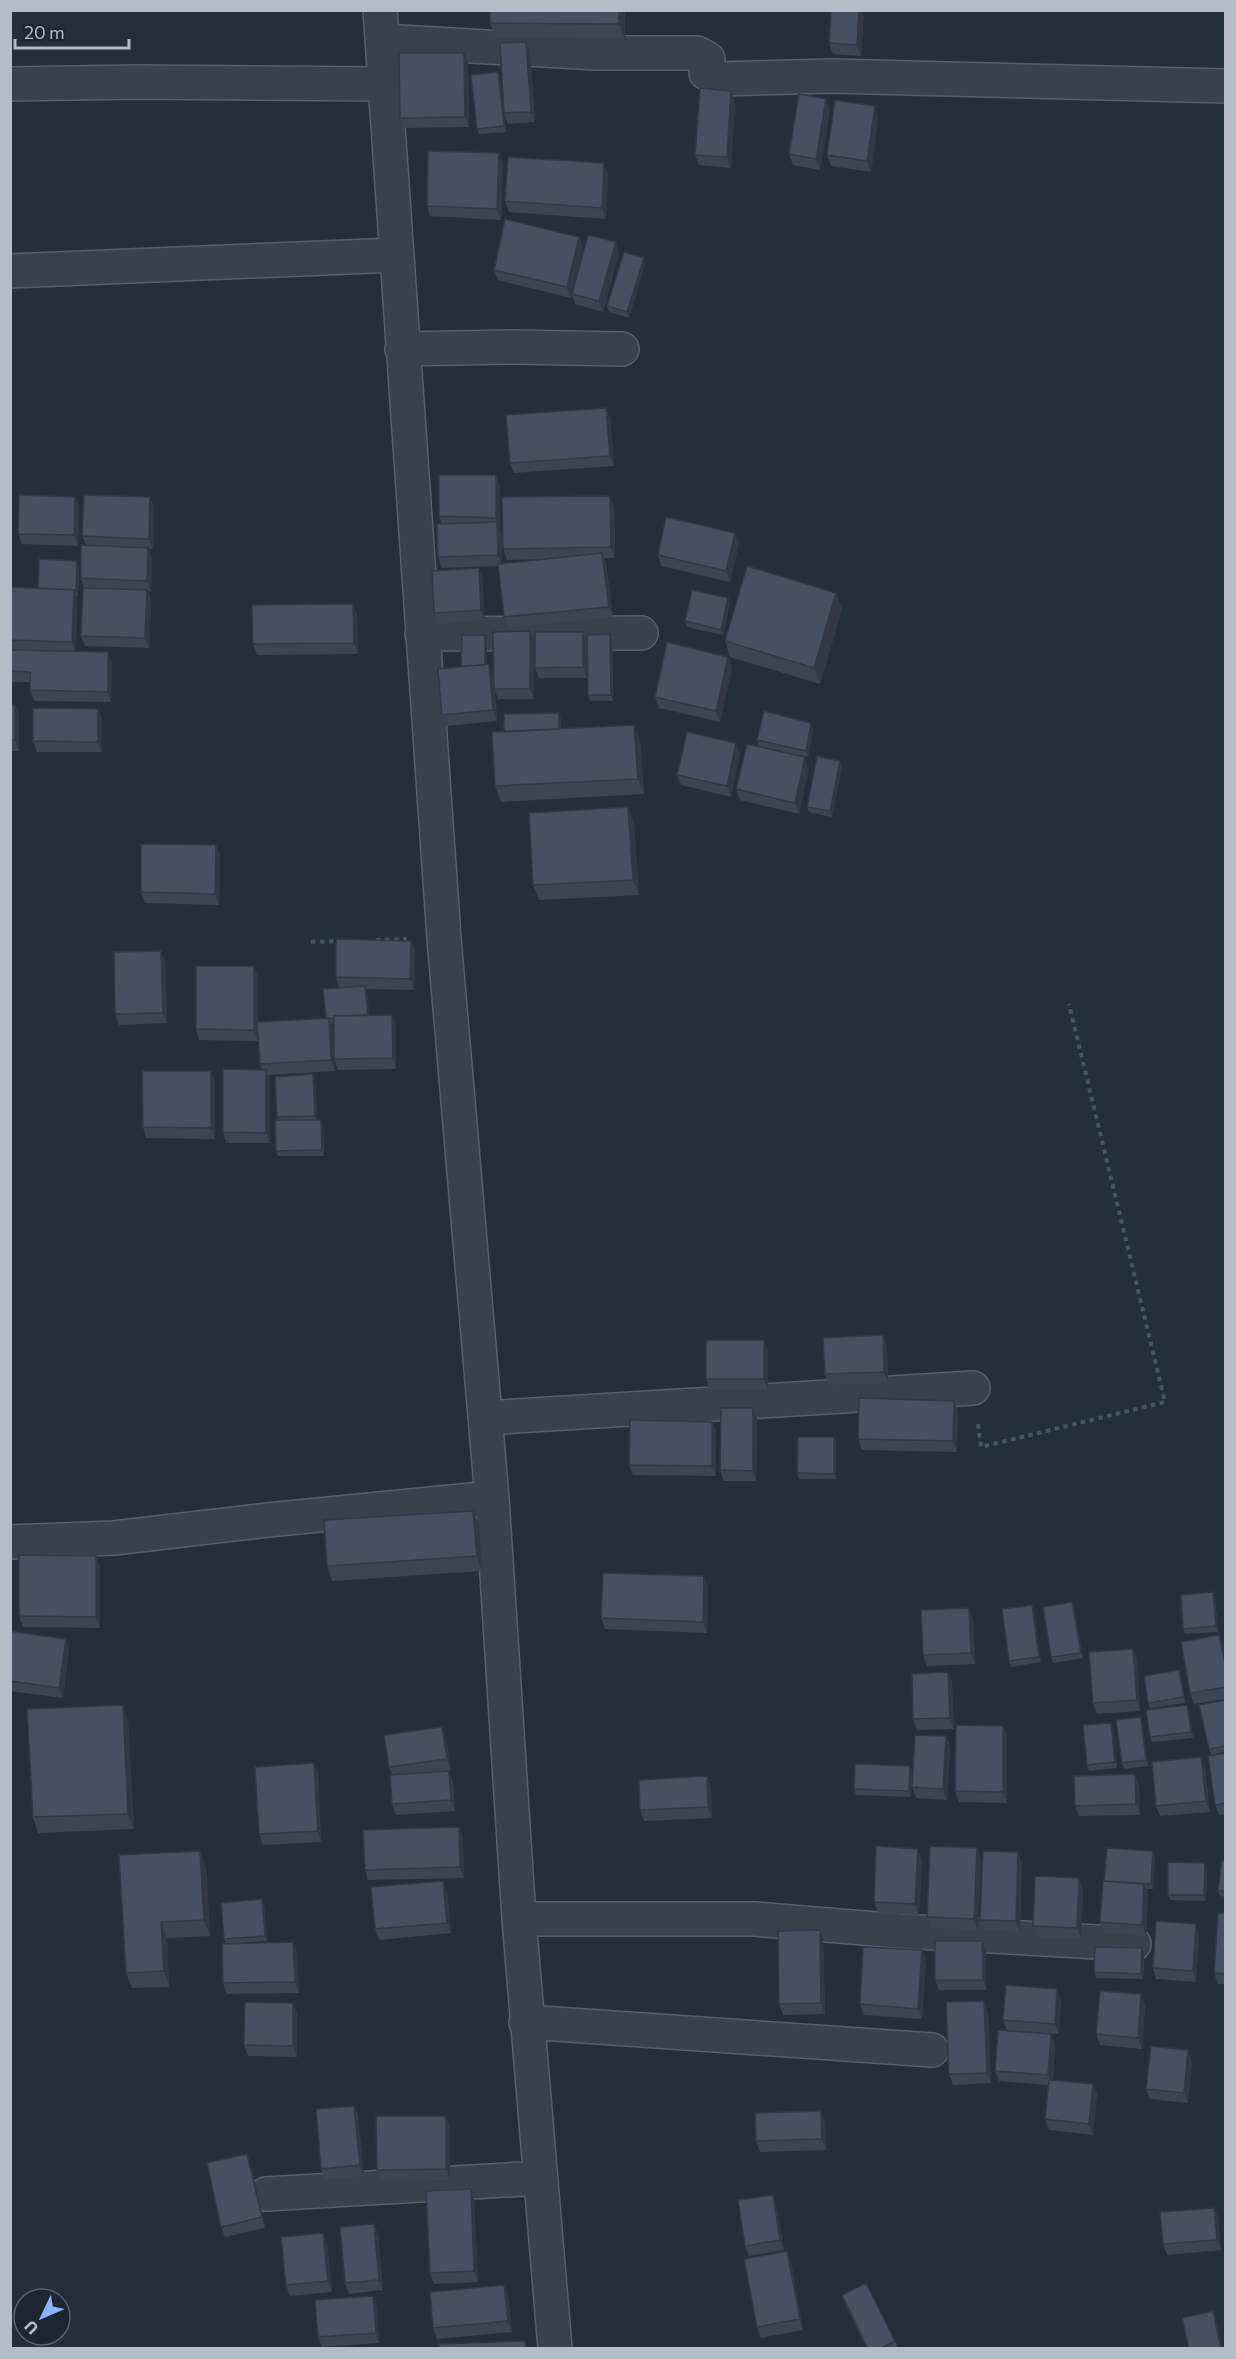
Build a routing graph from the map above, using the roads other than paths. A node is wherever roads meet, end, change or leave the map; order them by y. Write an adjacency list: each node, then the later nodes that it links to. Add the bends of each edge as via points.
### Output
1 (381, 26): 3 (street); 4 (street, via 596,53 697,53 708,59 706,73 719,79 832,76)
2 (10, 84): 3 (street)
3 (384, 84): 5 (street)
4 (1226, 86)
5 (396, 255): 6 (street); 7 (street)
6 (10, 271)
7 (402, 349): 8 (street); 10 (street)
8 (622, 349)
9 (641, 633): 10 (street)
10 (422, 634): 12 (street)
11 (973, 1388): 12 (street)
12 (485, 1418): 13 (street)
13 (492, 1498): 14 (street, via 114,1538); 15 (street)
14 (10, 1542)
15 (519, 1919): 16 (street, via 753,1919); 17 (street)
16 (1134, 1944)
17 (526, 2022): 18 (street); 19 (street)
18 (932, 2050)
19 (539, 2170): 20 (street); 21 (street)
20 (266, 2194)
21 (555, 2349)

